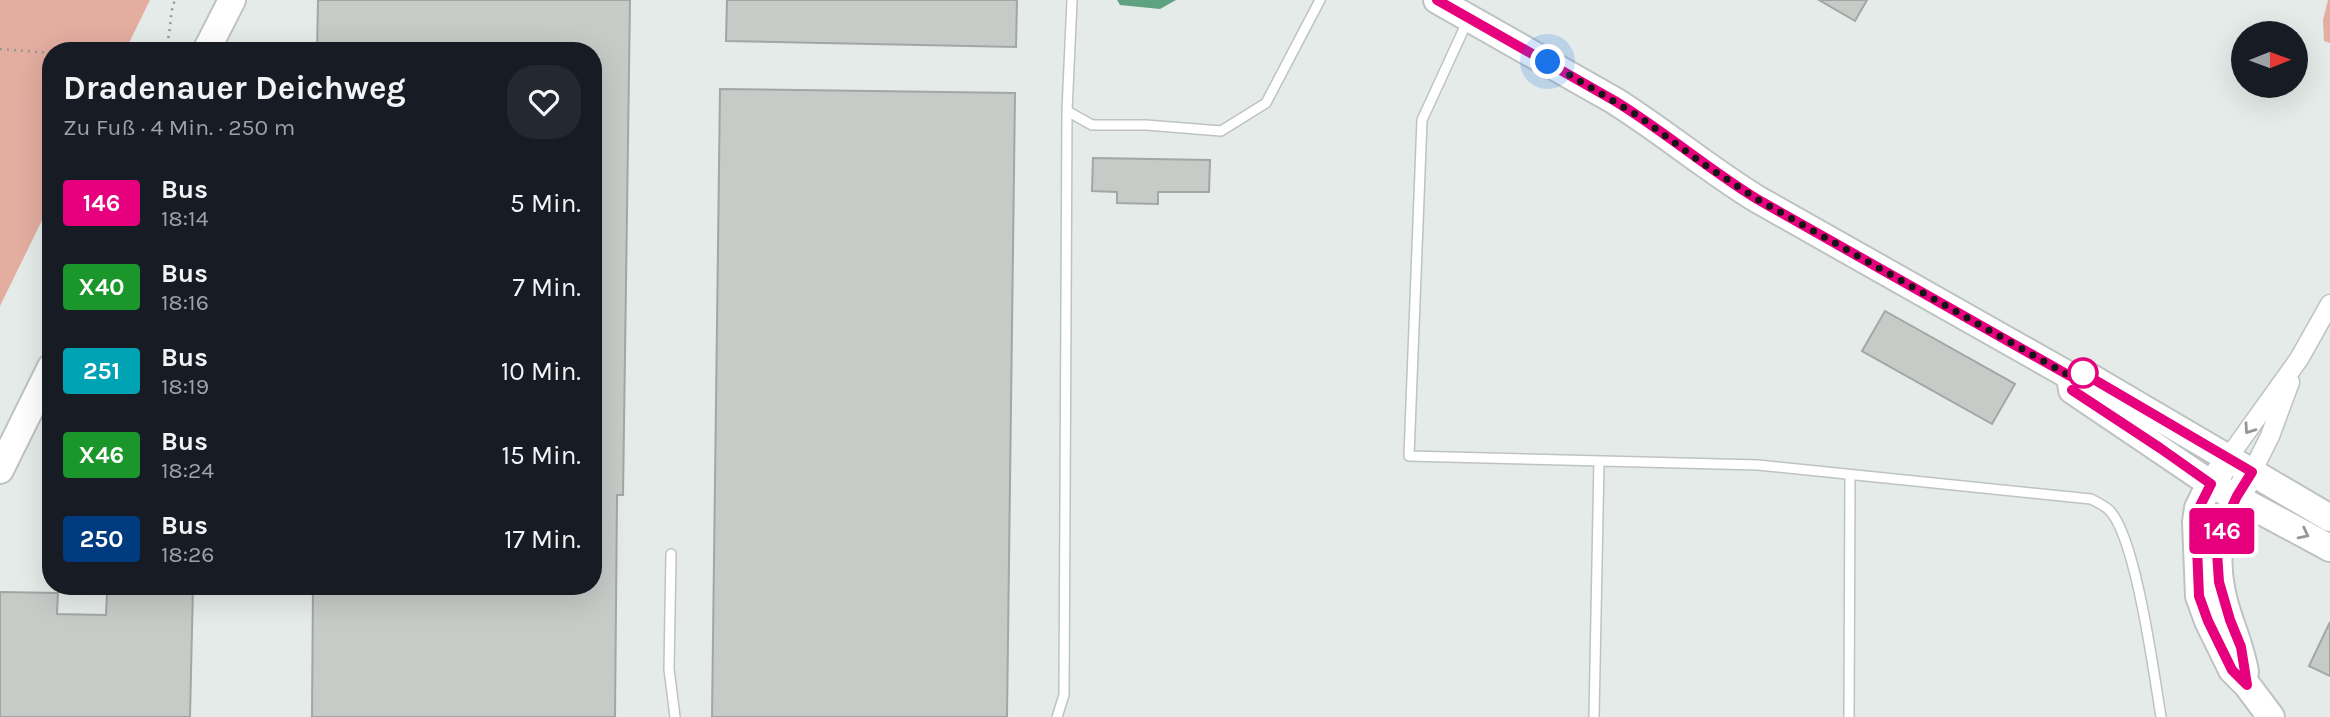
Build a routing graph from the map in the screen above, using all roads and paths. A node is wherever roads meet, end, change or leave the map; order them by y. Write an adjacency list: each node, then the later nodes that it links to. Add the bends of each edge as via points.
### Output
1 (175, 0): 7 (path)
2 (232, 0): 8 (main road)
3 (1072, 0): 11 (lane)
4 (1320, 0): 11 (lane, via 1266,103 1221,131 1093,125)
5 (1437, 0): 6 (main road)
6 (1469, 18): 14 (main road, via 1615,101 1757,199); 17 (lane, via 1422,120 1409,456)
7 (167, 42)
8 (211, 42)
9 (0, 49): 10 (path)
10 (42, 52)
11 (1067, 111): 28 (lane, via 1064,695)
12 (2330, 304): 13 (street)
13 (2299, 359): 16 (street, one-way to 16); 19 (street)
14 (2070, 376): 16 (main road, via 2083,373); 21 (main road, via 2072,390)
15 (42, 385): 18 (main road)
16 (2228, 458): 19 (main road); 21 (main road)
17 (1599, 461): 20 (lane, via 1758,466); 29 (lane)
18 (0, 470)
19 (2252, 472): 22 (main road); 23 (main road)
20 (1850, 475): 30 (lane); 31 (lane, via 2091,499 2110,510 2132,561)
21 (2211, 484): 22 (main road); 26 (main road, via 2196,522 2199,596 2232,670)
22 (2237, 496): 24 (main road, one-way to 24); 26 (main road, via 2222,531 2217,568 2241,647)
23 (2330, 518)
24 (2330, 548)
25 (671, 554): 27 (lane, via 669,669)
26 (2247, 685): 32 (main road)
27 (675, 717)
28 (1057, 717)
29 (1594, 717)
30 (1849, 717)
31 (2161, 717)
32 (2271, 717)

